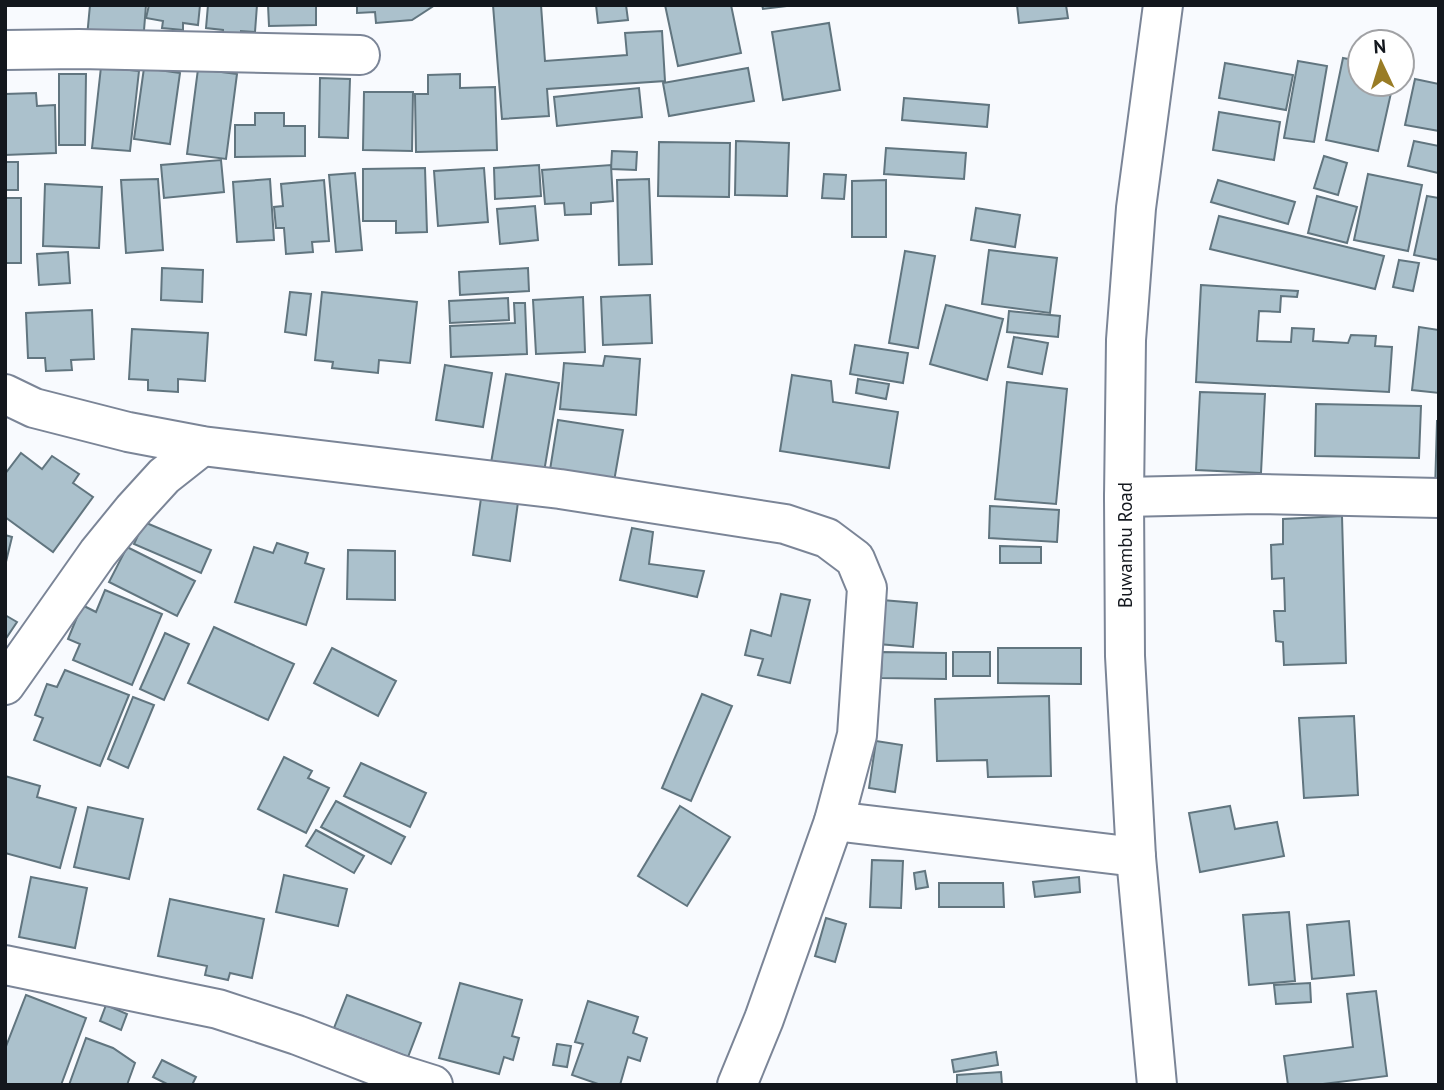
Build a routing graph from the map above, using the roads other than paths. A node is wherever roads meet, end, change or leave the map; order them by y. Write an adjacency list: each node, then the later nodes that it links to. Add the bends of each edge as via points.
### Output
1 (1163, 5): 6 (street, Buwambu Road, via 1132,261)
2 (5, 50): 3 (street)
3 (360, 55)
4 (5, 394): 5 (street, via 34,408)
5 (202, 446): 8 (street, via 164,476 133,510); 9 (street, via 561,489 785,524 827,538 855,559 867,588 857,735)
6 (1124, 497): 7 (street); 10 (street, Buwambu Road, via 1125,656)
7 (1439, 498)
8 (5, 685)
9 (834, 821): 10 (street); 13 (street)
10 (1136, 857): 14 (street, Buwambu Road)
11 (5, 965): 12 (street, via 218,1009)
12 (433, 1085)
13 (737, 1085)
14 (1157, 1085)

